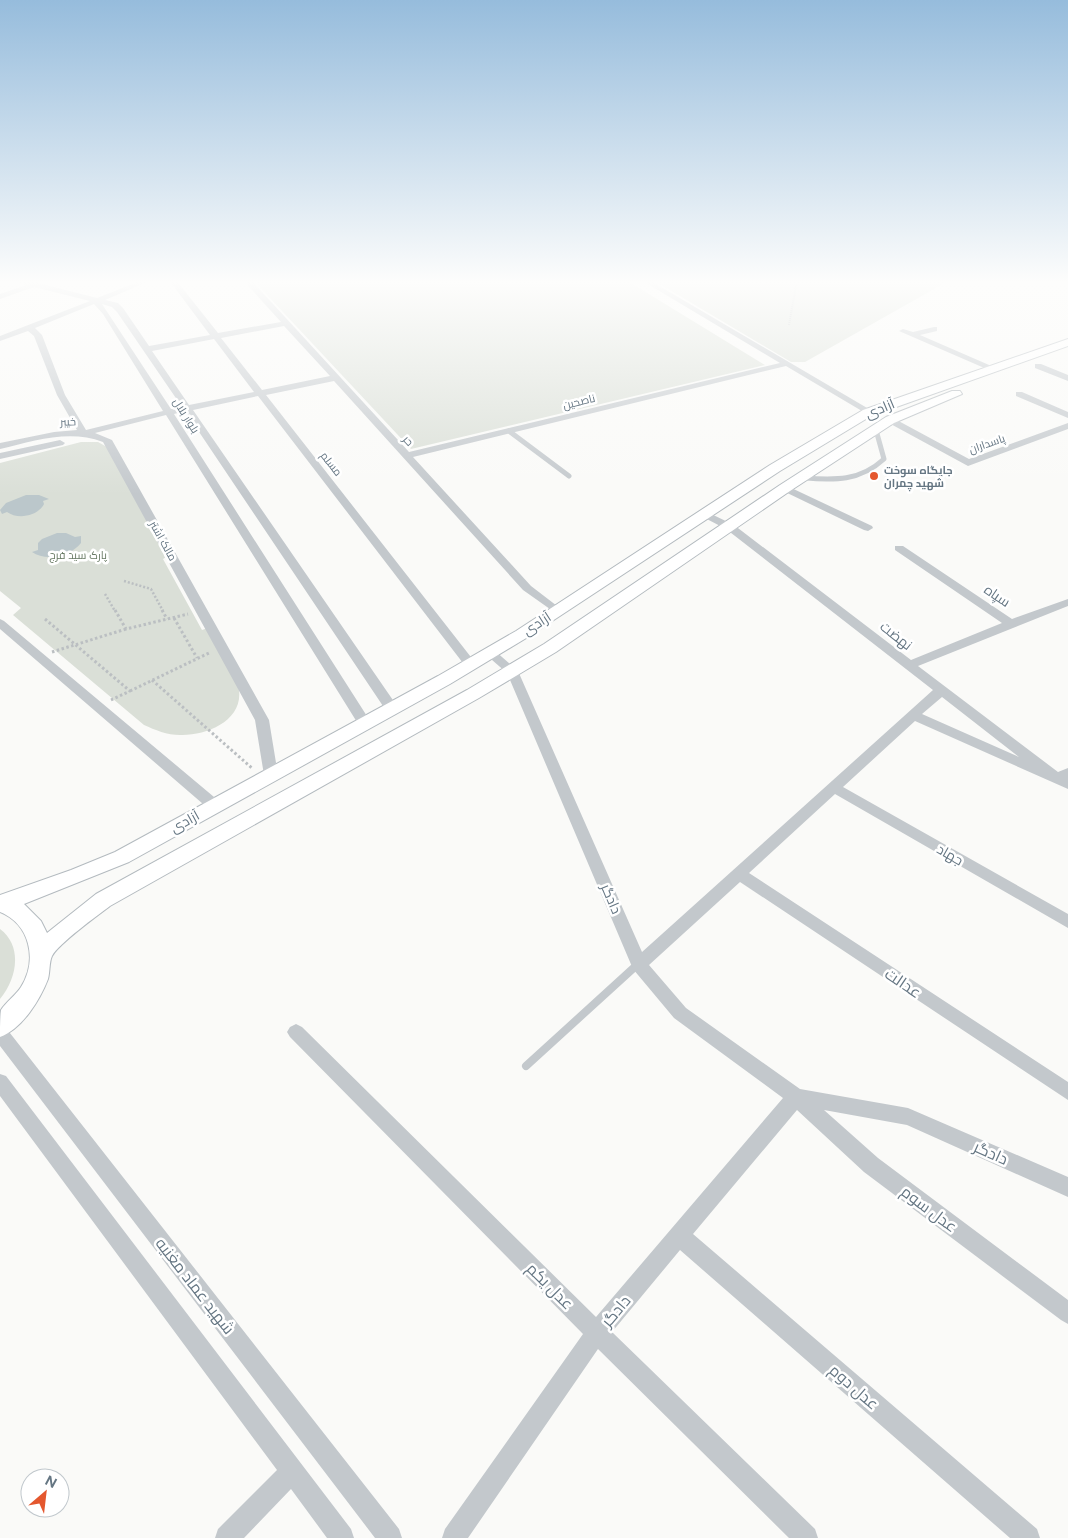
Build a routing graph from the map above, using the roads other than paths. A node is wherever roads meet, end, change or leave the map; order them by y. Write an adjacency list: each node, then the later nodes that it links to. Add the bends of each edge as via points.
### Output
1 (44, 352): 24 (street, via 61,395)
2 (131, 352): 18 (street, بلوار بلال)
3 (149, 352): 17 (street, بلوار بلال)
4 (228, 352): 15 (street, مسلم)
5 (312, 352): 13 (street, حر)
6 (765, 352): 10 (street)
7 (953, 352): 12 (street)
8 (1039, 352): 12 (main road, آزادی)
9 (1068, 355): 11 (main road, آزادی)
10 (786, 364): 19 (street); 23 (street, ناصحین)
11 (1038, 366): 14 (street); 21 (main road, آزادی)
12 (992, 368): 19 (main road, آزادی)
13 (335, 378): 15 (street); 27 (street, حر)
14 (1068, 378)
15 (260, 394): 17 (street); 40 (street, مسلم)
16 (1019, 394): 20 (street)
17 (188, 409): 18 (street); 44 (street, بلوار بلال)
18 (169, 412): 24 (street); 46 (street, بلوار بلال)
19 (870, 412): 31 (main road, آزادی)
20 (1068, 415)
21 (883, 425): 22 (street, پاسداران, via 968,463); 29 (main road, آزادی); 29 (lane, via 884,459 874,470 845,480)
22 (1068, 426)
23 (509, 431): 27 (street, ناصحین); 28 (lane)
24 (83, 433): 25 (street, خیبر, via 58,434); 26 (street, خیبر, via 66,441); 47 (street, مالک اشتر, via 107,440 262,720)
25 (0, 446)
26 (0, 456)
27 (406, 456): 36 (street, حر, via 527,588)
28 (569, 476)
29 (802, 478): 30 (main road, آزادی)
30 (785, 488): 32 (main road, آزادی); 33 (street)
31 (705, 514): 32 (street, نهضت); 36 (main road, آزادی)
32 (730, 527): 41 (street, نهضت); 42 (main road, آزادی)
33 (868, 528)
34 (899, 548): 38 (street, سپاه)
35 (1068, 602): 38 (street)
36 (557, 611): 39 (main road, آزادی)
37 (0, 622): 50 (street)
38 (1011, 624): 41 (street, سپاه)
39 (490, 653): 40 (main road, آزادی); 42 (street, دادگر)
40 (470, 664): 44 (main road, آزادی)
41 (909, 665): 43 (street, نهضت)
42 (512, 670): 54 (main road, آزادی, via 103,900); 55 (street, دادگر)
43 (941, 690): 45 (street); 48 (street, نهضت)
44 (392, 709): 46 (main road, آزادی)
45 (913, 715): 48 (street); 49 (street)
46 (365, 724): 47 (main road, آزادی)
47 (268, 777): 50 (main road, آزادی)
48 (1064, 779)
49 (833, 788): 51 (street); 53 (street, جهاد)
50 (215, 806): 52 (main road, آزادی, via 122,857)
51 (738, 873): 55 (street); 61 (street, عدالت)
52 (1, 903): 54 (main road, via 19,911 32,922 39,935)
53 (1068, 922)
54 (42, 952): 56 (main road, via 40,971 31,991)
55 (639, 964): 59 (lane); 62 (street, دادگر, via 680,1013)
56 (0, 1027)
57 (296, 1032): 66 (street, عدل یکم)
58 (0, 1034): 70 (street, شهید عماد مغنیه)
59 (526, 1066)
60 (0, 1082): 67 (street)
61 (1068, 1092)
62 (796, 1097): 63 (street, دادگر, via 908,1117); 64 (street, دادگر); 65 (street, عدل سوم, via 870,1165)
63 (1068, 1187)
64 (679, 1235): 66 (street, دادگر); 73 (street, عدل دوم)
65 (1068, 1313)
66 (597, 1333): 71 (street, دادگر); 72 (street, عدل یکم)
67 (292, 1471): 68 (street); 69 (street)
68 (227, 1538)
69 (342, 1538)
70 (390, 1538)
71 (454, 1538)
72 (806, 1538)
73 (1028, 1538)

